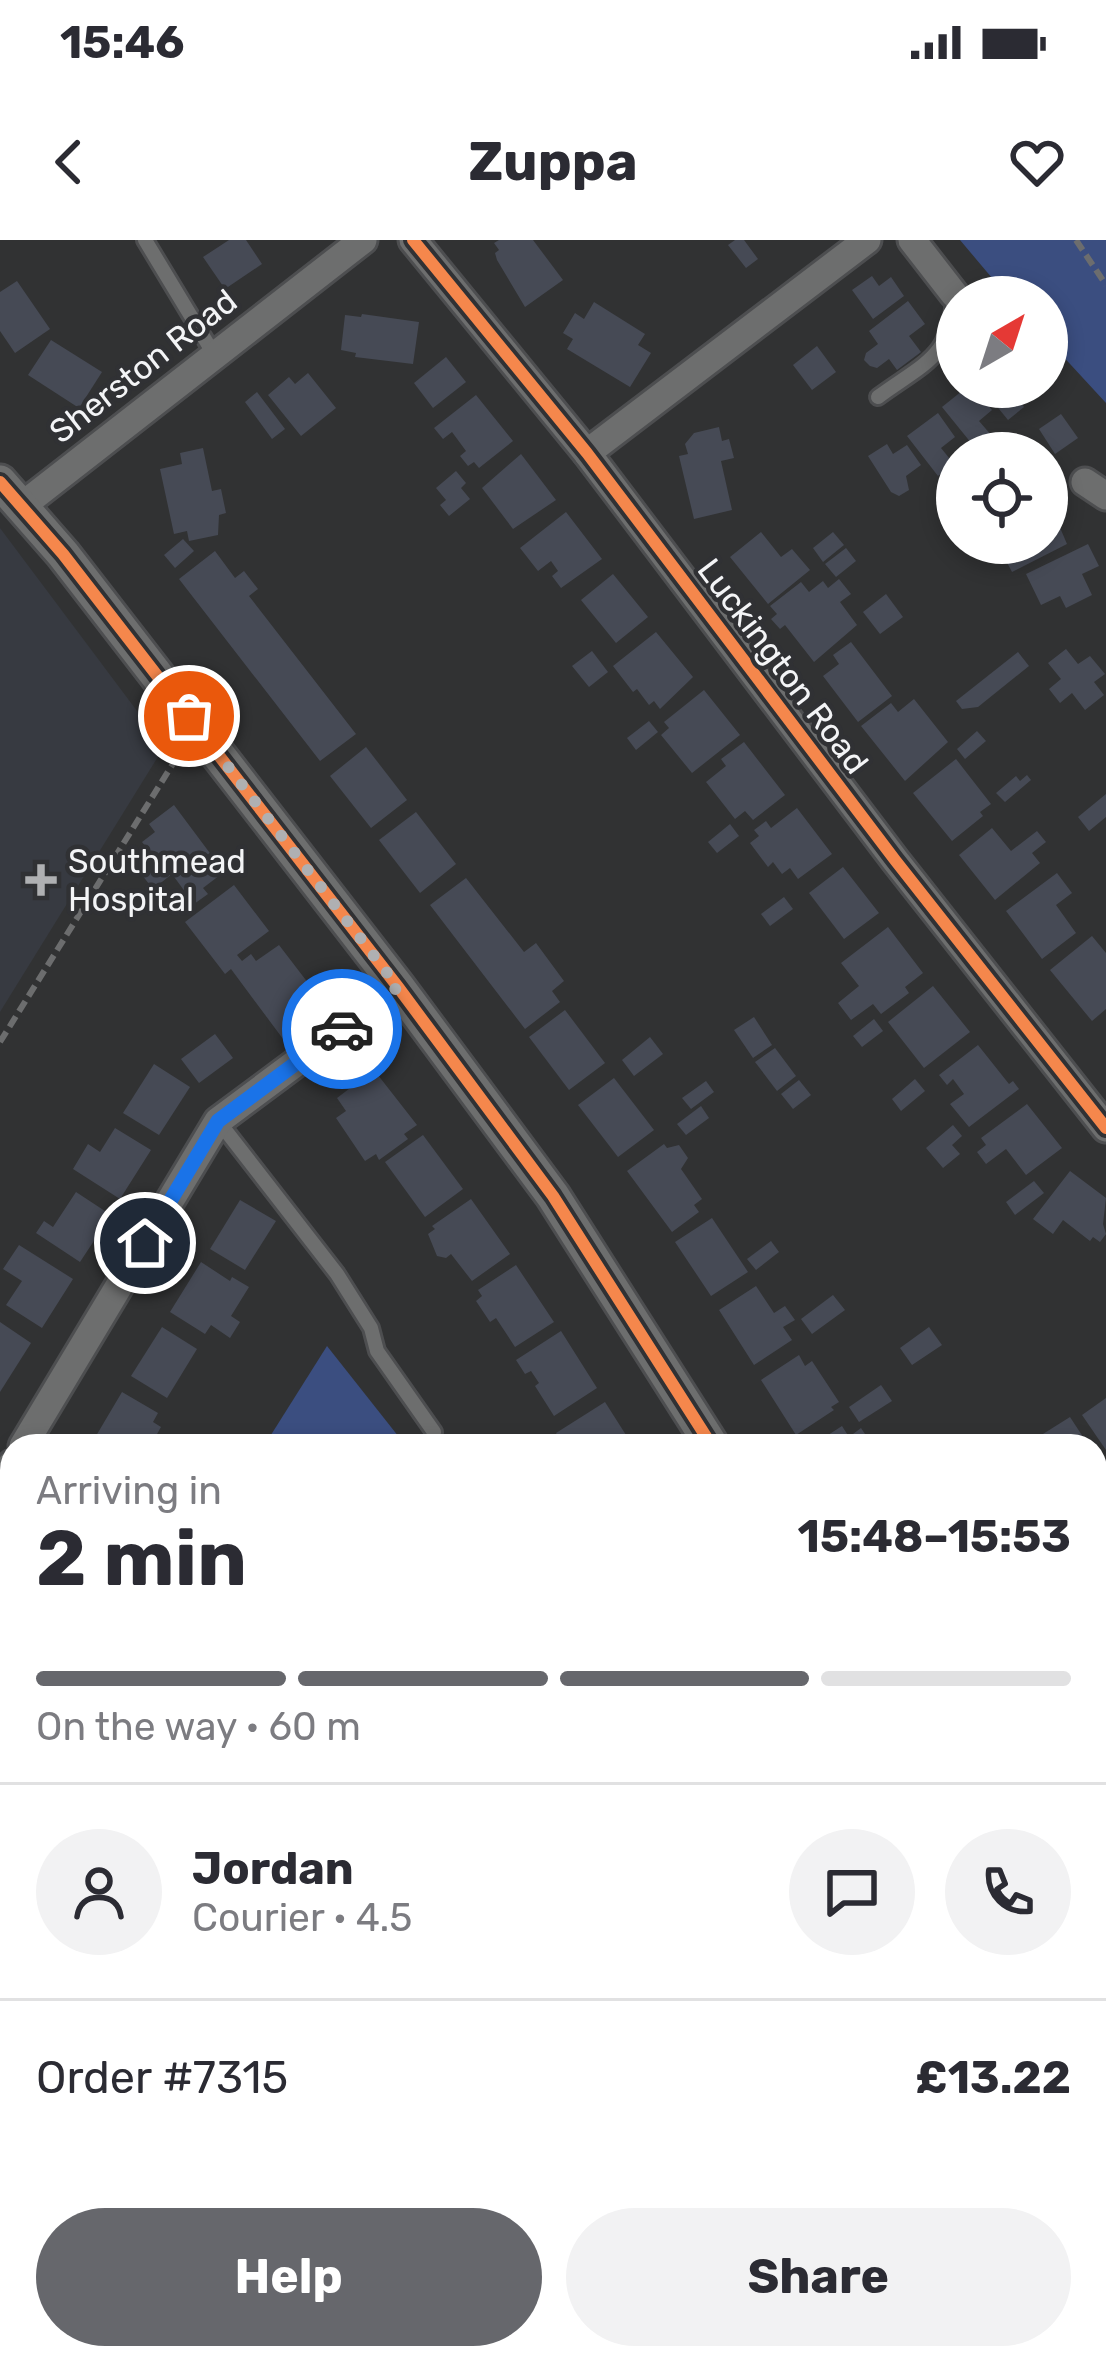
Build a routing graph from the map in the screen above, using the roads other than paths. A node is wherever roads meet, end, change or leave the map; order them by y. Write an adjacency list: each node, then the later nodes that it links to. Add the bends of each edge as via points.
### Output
1 (145, 240): 8 (lane)
2 (363, 240): 8 (street, Sherston Road)
3 (413, 240): 10 (street, Luckington Road)
4 (867, 240): 10 (street)
5 (912, 240): 6 (street)
6 (940, 276)
7 (936, 354): 9 (lane)
8 (215, 356): 11 (street, Sherston Road)
9 (878, 397)
10 (587, 453): 14 (street, Luckington Road)
11 (12, 493): 12 (street)
12 (398, 987): 13 (street); 17 (street, via 553,1196)
13 (218, 1121): 15 (lane, via 337,1274 377,1351); 16 (street)
14 (1106, 1128)
15 (434, 1432)
16 (29, 1434)
17 (704, 1434)

